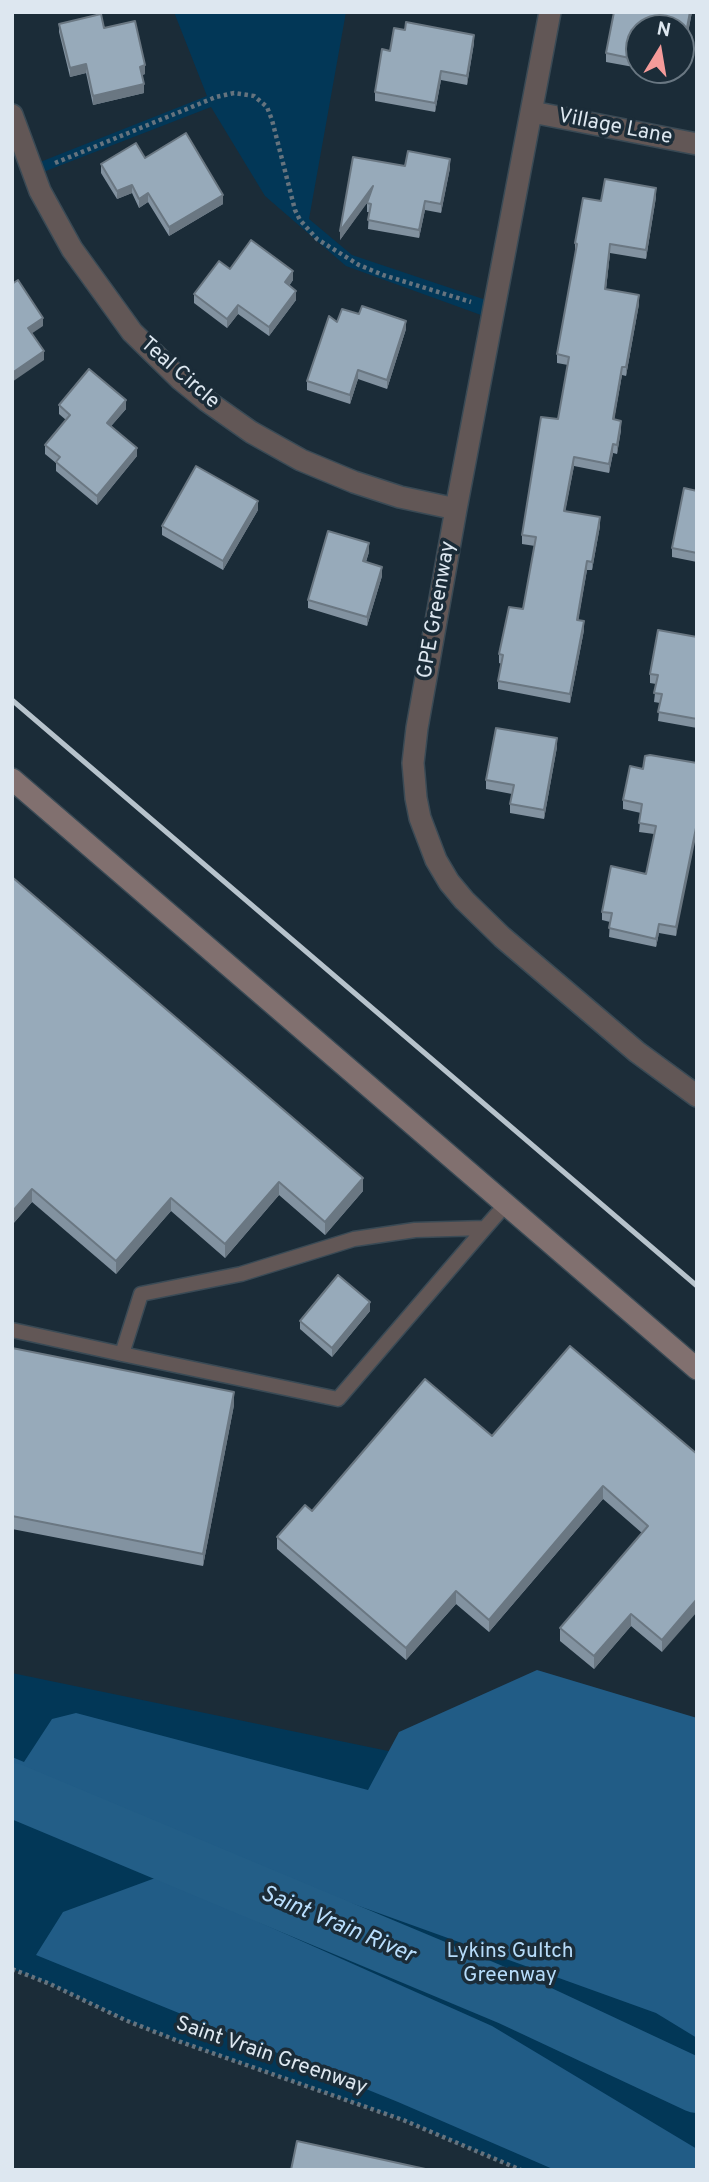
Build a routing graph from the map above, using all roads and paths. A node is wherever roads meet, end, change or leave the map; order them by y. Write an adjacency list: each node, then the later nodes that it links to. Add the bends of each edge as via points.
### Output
1 (550, 12): 2 (street, GPE Greenway)
2 (532, 112): 4 (street, Village Lane); 6 (street, GPE Greenway)
3 (12, 115): 5 (street, Teal Circle)
4 (697, 144)
5 (32, 172): 6 (path, via 216,97 250,94 268,110 295,210 317,239 348,260 383,275); 7 (street, Teal Circle, via 72,249 118,315 151,353 207,401 301,460 388,493)
6 (494, 309): 7 (street, GPE Greenway)
7 (456, 509): 9 (street, GPE Greenway, via 414,752 416,798 428,840 449,882 502,937 637,1052)
8 (12, 779): 10 (street)
9 (697, 1096)
10 (506, 1204): 11 (lane); 14 (street)
11 (485, 1228): 13 (lane, via 415,1230 354,1239 242,1274 141,1294); 13 (lane, via 338,1399)
12 (12, 1329): 13 (lane)
13 (122, 1354)
14 (697, 1369)
15 (12, 1969): 16 (path, Saint Vrain Greenway, via 157,2033 380,2112)
16 (522, 2170)

